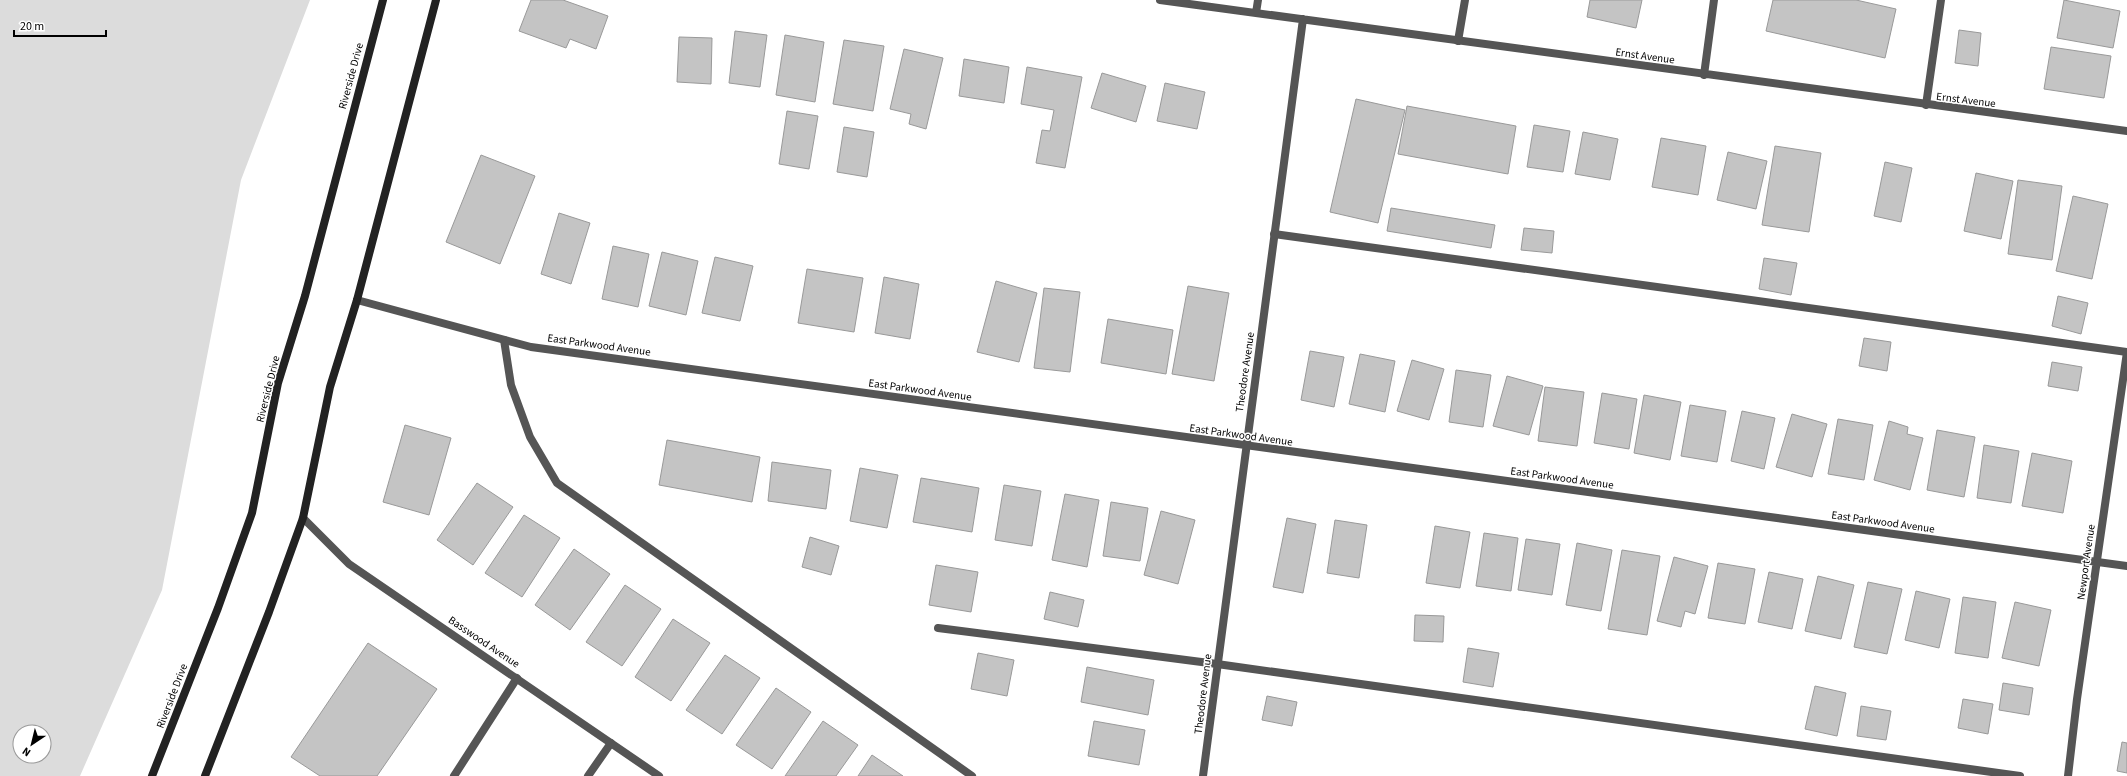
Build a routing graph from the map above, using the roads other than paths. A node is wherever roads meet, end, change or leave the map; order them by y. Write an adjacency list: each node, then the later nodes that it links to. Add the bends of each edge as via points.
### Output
1 (383, 0): 26 (main road, Riverside Drive, via 305,296 278,383 252,513)
2 (436, 0): 15 (main road)
3 (1160, 0): 8 (street, Ernst Avenue)
4 (1258, 0): 8 (street)
5 (1465, 0): 10 (street)
6 (1714, 0): 11 (street)
7 (1941, 0): 12 (street)
8 (1256, 13): 9 (street, Ernst Avenue)
9 (1303, 19): 10 (street, Ernst Avenue); 14 (street, Theodore Avenue)
10 (1458, 41): 11 (street, Ernst Avenue)
11 (1704, 75): 12 (street, Ernst Avenue)
12 (1926, 106): 13 (street, Ernst Avenue)
13 (2127, 131)
14 (1274, 234): 17 (street); 18 (street, Theodore Avenue)
15 (357, 300): 16 (street, East Parkwood Avenue); 19 (main road, via 330,387)
16 (504, 340): 18 (street, East Parkwood Avenue, via 531,347); 31 (street, via 511,385 530,437 557,483)
17 (2127, 352): 20 (street, Newport Avenue)
18 (1246, 447): 20 (street, East Parkwood Avenue); 23 (street, Theodore Avenue)
19 (303, 518): 24 (street, Basswood Avenue, via 349,564); 27 (main road)
20 (2098, 562): 21 (street, East Parkwood Avenue); 34 (street, Newport Avenue)
21 (2127, 566)
22 (938, 628): 23 (street)
23 (1218, 664): 32 (street, Theodore Avenue); 33 (street)
24 (517, 678): 25 (street, Basswood Avenue); 28 (street)
25 (611, 743): 29 (street); 30 (street, Basswood Avenue)
26 (152, 776)
27 (205, 776)
28 (454, 776)
29 (588, 776)
30 (659, 776)
31 (972, 776)
32 (1203, 776)
33 (2020, 776)
34 (2068, 776)

